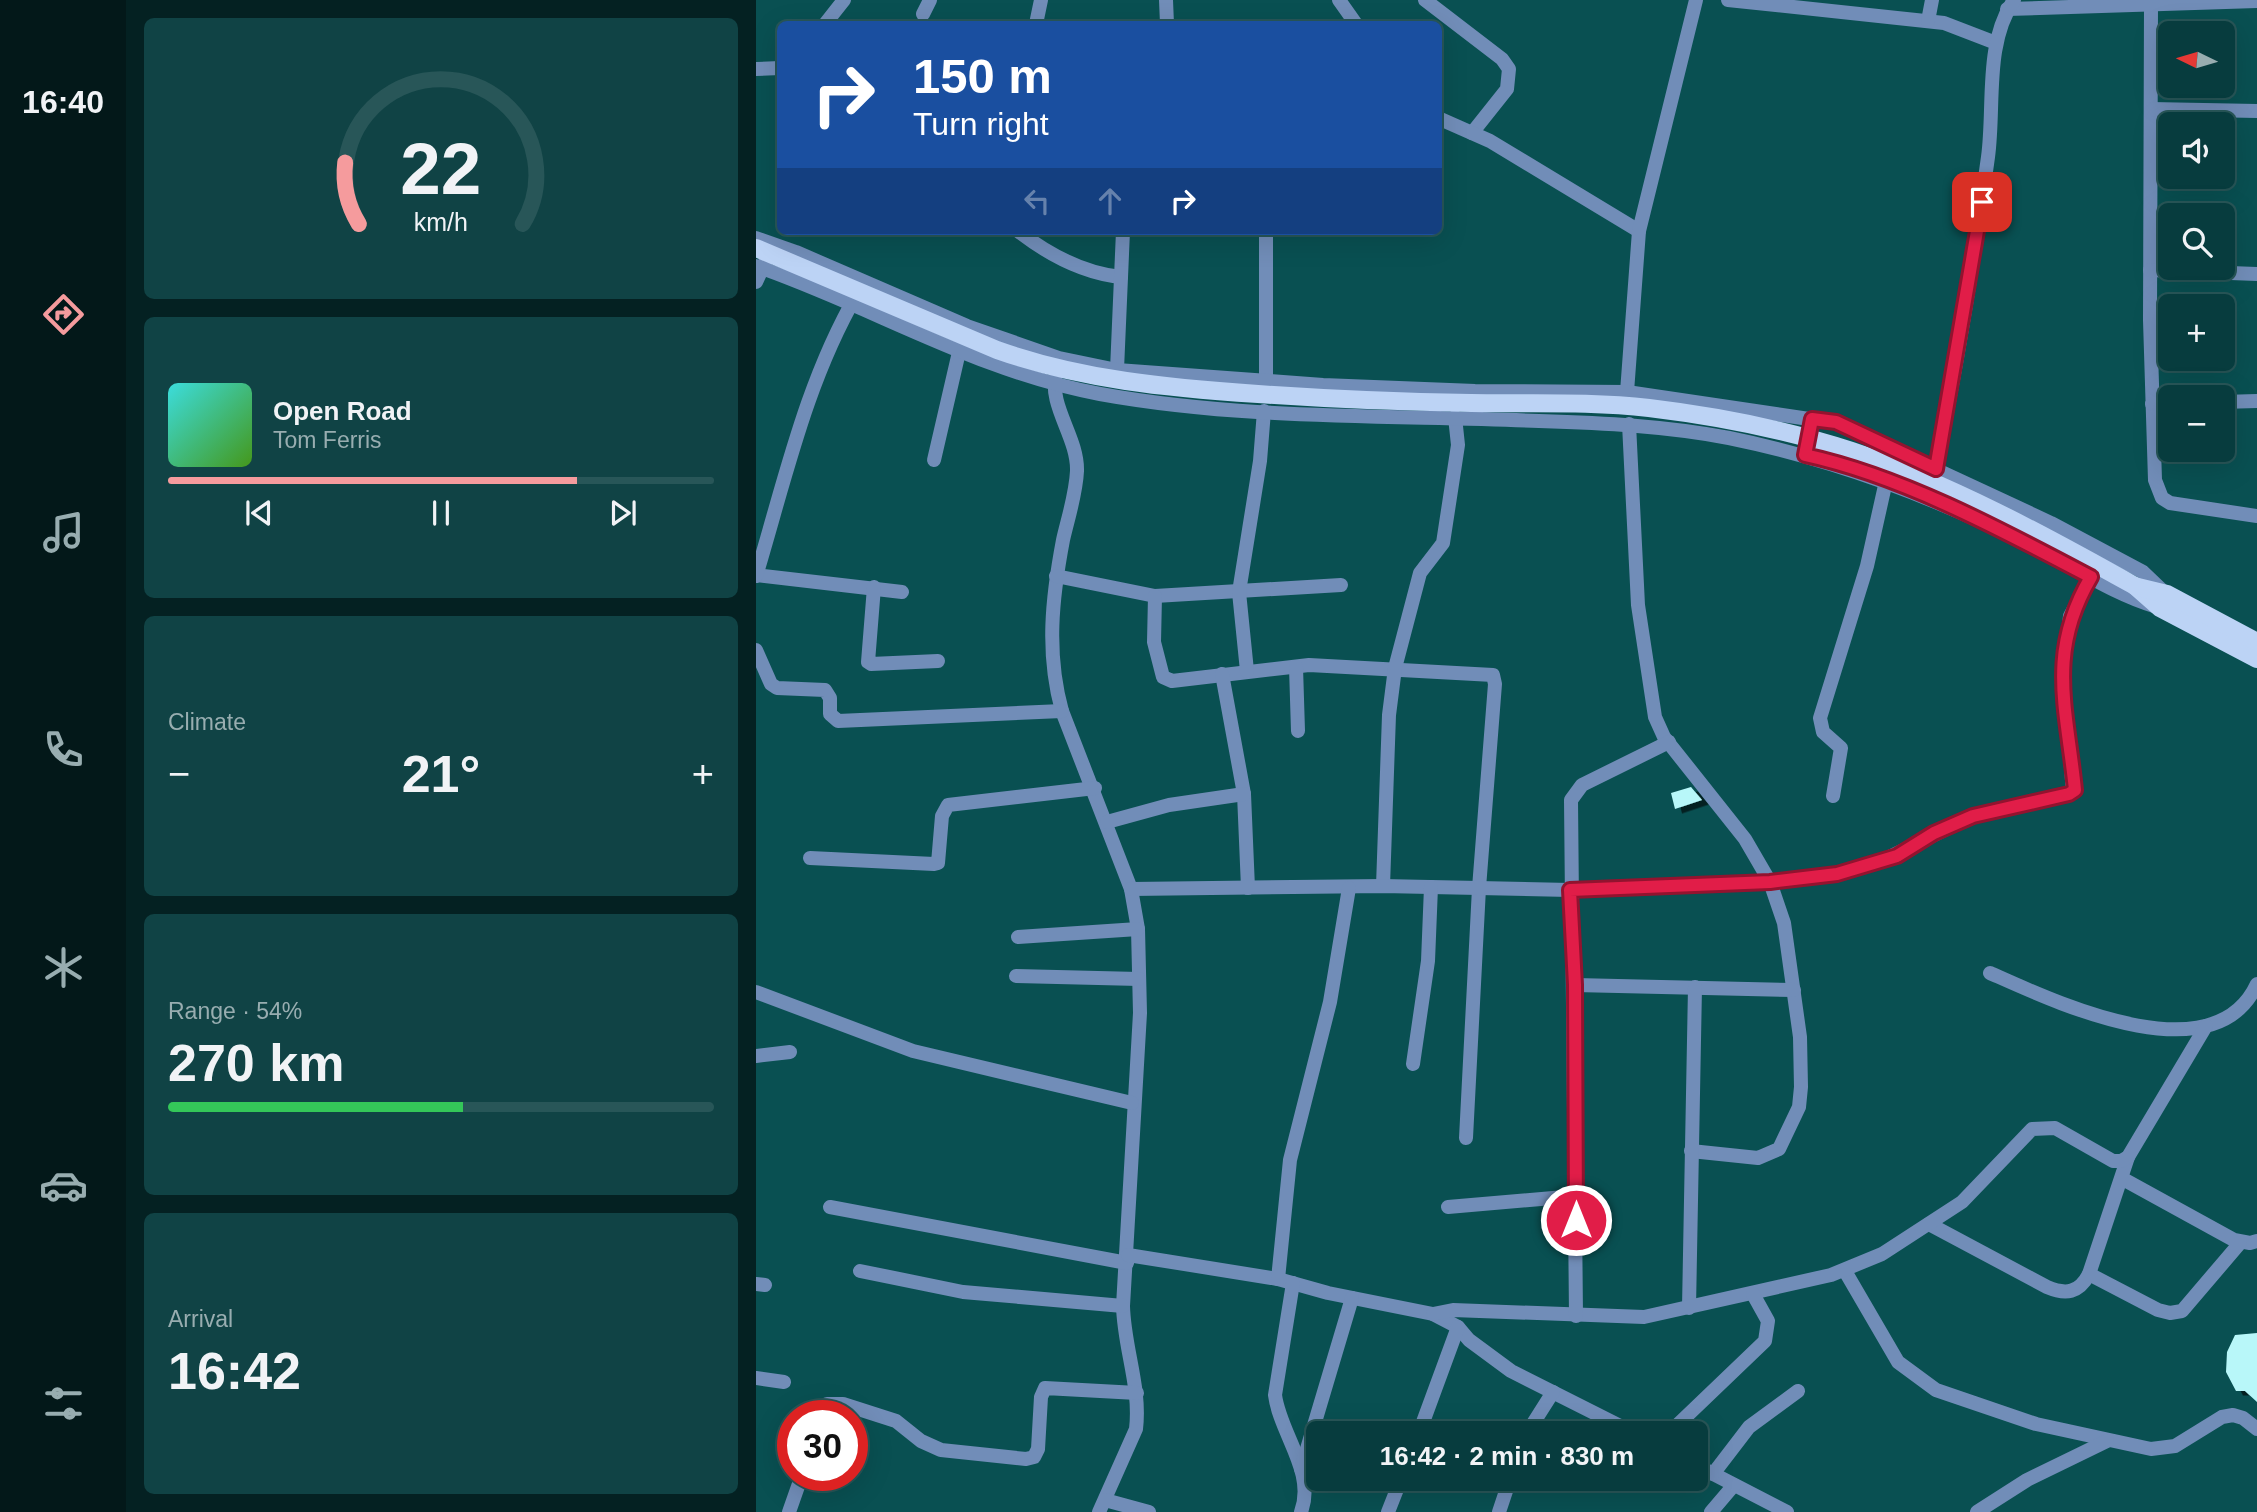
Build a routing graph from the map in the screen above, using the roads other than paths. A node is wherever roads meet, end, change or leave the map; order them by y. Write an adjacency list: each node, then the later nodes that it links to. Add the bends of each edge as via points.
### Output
1 (844, 0): 15 (street)
2 (930, 0): 14 (street)
3 (1041, 0): 16 (street)
4 (1167, 0): 17 (street)
5 (1339, 0): 18 (street)
6 (1425, 0): 26 (street, via 1509,69 1507,89)
7 (1696, 0): 27 (street)
8 (1728, 0): 19 (street)
9 (1931, 0): 19 (street)
10 (2257, 1): 11 (street)
11 (2173, 2): 13 (street)
12 (2011, 5): 13 (street); 20 (street)
13 (2151, 5): 23 (street)
14 (923, 14)
15 (827, 21)
16 (1038, 21)
17 (1167, 21)
18 (1354, 21)
19 (1928, 21): 20 (street)
20 (1996, 43): 56 (street, via 1990,142 1976,245)
21 (777, 68): 22 (street)
22 (756, 69)
23 (2151, 109): 24 (street); 33 (street)
24 (2257, 111)
25 (1442, 120): 26 (street)
26 (1472, 133): 27 (street)
27 (1639, 231): 45 (street)
28 (1023, 235): 36 (street, via 1082,269)
29 (1123, 235): 36 (street)
30 (1266, 235): 43 (street)
31 (756, 238): 32 (street)
32 (764, 246): 34 (street); 37 (street); 67 (main road, bridge, via 997,350 1097,378 1303,397 1649,408 1818,441 1886,464 1990,510)
33 (2150, 270): 35 (street); 48 (street)
34 (758, 272): 38 (street)
35 (2257, 274)
36 (1121, 277): 42 (street)
37 (865, 281): 38 (street); 39 (street)
38 (851, 304): 40 (street); 59 (street, via 824,356)
39 (967, 326): 40 (street); 41 (street)
40 (957, 350): 44 (street); 55 (street)
41 (1059, 358): 42 (street); 44 (street)
42 (1117, 370): 43 (street)
43 (1266, 381): 45 (street, via 1475,391)
44 (1053, 385): 50 (street, via 1158,403); 60 (street, via 1077,469)
45 (1627, 392): 52 (street)
46 (2257, 401): 47 (street)
47 (2235, 402)
48 (2152, 404): 49 (street); 58 (street, via 2155,480 2162,498 2188,507)
49 (2158, 404)
50 (1264, 411): 51 (street); 65 (street)
51 (1455, 417): 53 (street); 73 (street, via 1458,436 1443,543 1422,568)
52 (1812, 419): 54 (street); 56 (street, via 1836,422)
53 (1629, 424): 54 (street); 78 (street, via 1642,640 1651,700)
54 (1805, 455): 57 (street)
55 (934, 460)
56 (1936, 469): 67 (street, via 2143,572)
57 (1886, 481): 61 (street); 81 (street, via 1867,566 1820,718 1821,730 1840,748)
58 (2257, 516)
59 (756, 576): 63 (street)
60 (1056, 576): 66 (street); 76 (street, via 1051,659)
61 (2091, 577): 67 (street, via 2130,599); 84 (street, via 2070,616 2063,674 2073,792 1973,816 1877,863 1837,874)
62 (1341, 585): 65 (street)
63 (874, 587): 64 (street); 71 (street, via 868,662)
64 (902, 592)
65 (1239, 592): 66 (street); 74 (street)
66 (1155, 596): 75 (street, via 1154,642 1163,677 1177,681)
67 (2163, 601): 68 (main road); 70 (main road)
68 (2257, 642)
69 (756, 650): 76 (street, via 771,684 825,690 830,714 838,721)
70 (2257, 659)
71 (938, 661)
72 (1296, 667): 73 (street); 74 (street); 77 (street)
73 (1395, 668): 85 (street, via 1387,744); 89 (street, via 1489,674 1494,679)
74 (1247, 671): 75 (street)
75 (1222, 674): 80 (street)
76 (1062, 710): 79 (street)
77 (1298, 731)
78 (1668, 742): 84 (street, via 1745,839); 91 (street, via 1574,793)
79 (1094, 788): 82 (street); 83 (street, via 948,805 942,816 938,863 934,864)
80 (1244, 794): 82 (street, via 1169,805); 87 (street)
81 (1833, 796)
82 (1107, 822): 90 (street)
83 (810, 858)
84 (1770, 882): 91 (street); 100 (street, via 1784,923)
85 (1383, 887): 86 (street); 88 (street)
86 (1431, 887): 89 (street); 105 (street, via 1428,961)
87 (1248, 888): 88 (street); 90 (street)
88 (1349, 888): 121 (street, via 1330,1002 1290,1160)
89 (1479, 888): 91 (street); 107 (street)
90 (1131, 889): 92 (street)
91 (1570, 890): 98 (street)
92 (1138, 929): 93 (street); 96 (street)
93 (1018, 936)
94 (1990, 973): 102 (street, via 2100,1018 2143,1027)
95 (1016, 976): 96 (street)
96 (1139, 979): 106 (street)
97 (2257, 984): 102 (street, via 2242,1005)
98 (1575, 985): 99 (street); 111 (street)
99 (1695, 987): 100 (street); 108 (street)
100 (1794, 990): 108 (street, via 1801,1087 1798,1107 1779,1150 1758,1158)
101 (756, 992): 106 (street, via 913,1051)
102 (2206, 1026): 109 (street)
103 (790, 1052): 104 (street)
104 (756, 1056)
105 (1413, 1064)
106 (1132, 1103): 117 (street)
107 (1466, 1138)
108 (1691, 1151): 126 (street)
109 (2128, 1157): 110 (street); 114 (street, via 2113,1161 2055,1128 2032,1129 1962,1202)
110 (2123, 1179): 116 (street); 120 (street)
111 (1576, 1196): 113 (street); 128 (street)
112 (830, 1207): 117 (street)
113 (1448, 1207)
114 (1929, 1224): 118 (street, via 1882,1254); 120 (street, via 2060,1293 2082,1287)
115 (2257, 1241): 116 (street)
116 (2240, 1242): 120 (street, via 2182,1311 2158,1310)
117 (1127, 1259): 121 (street); 125 (street)
118 (1845, 1270): 123 (street); 141 (street, via 1889,1351 1927,1386 2036,1423)
119 (860, 1271): 125 (street, via 962,1293)
120 (2089, 1275)
121 (1278, 1279): 122 (street)
122 (1293, 1283): 124 (street); 142 (street, via 1275,1395)
123 (1753, 1294): 126 (street); 139 (street, via 1768,1321 1765,1341)
124 (1352, 1298): 127 (street); 142 (street)
125 (1123, 1306): 134 (street)
126 (1689, 1308): 128 (street, via 1644,1317)
127 (1433, 1314): 128 (street, via 1453,1310); 129 (street)
128 (1576, 1316)
129 (1458, 1327): 133 (street, via 1491,1357); 136 (street)
130 (756, 1378): 131 (street)
131 (784, 1382)
132 (1798, 1391): 144 (street, via 1749,1427)
133 (1553, 1392): 137 (street); 138 (street)
134 (1137, 1393): 135 (street, via 1045,1388 1038,1449 1034,1457 1026,1459 941,1450 896,1421); 149 (street, via 1136,1429)
135 (868, 1412)
136 (1423, 1421)
137 (1535, 1421)
138 (1610, 1421)
139 (1682, 1421)
140 (2257, 1429): 141 (street, via 2233,1415 2164,1449)
141 (2107, 1441): 157 (street, via 2027,1480)
142 (1301, 1469): 152 (street, via 1305,1492)
143 (1708, 1471): 144 (street)
144 (1713, 1474): 145 (street)
145 (1734, 1485): 155 (street); 156 (street)
146 (796, 1491): 150 (street)
147 (1396, 1491): 153 (street)
148 (1506, 1491): 154 (street)
149 (1102, 1506): 151 (street)
150 (789, 1512)
151 (1149, 1512)
152 (1301, 1512)
153 (1388, 1512)
154 (1499, 1512)
155 (1712, 1512)
156 (1787, 1512)
157 (1977, 1512)

